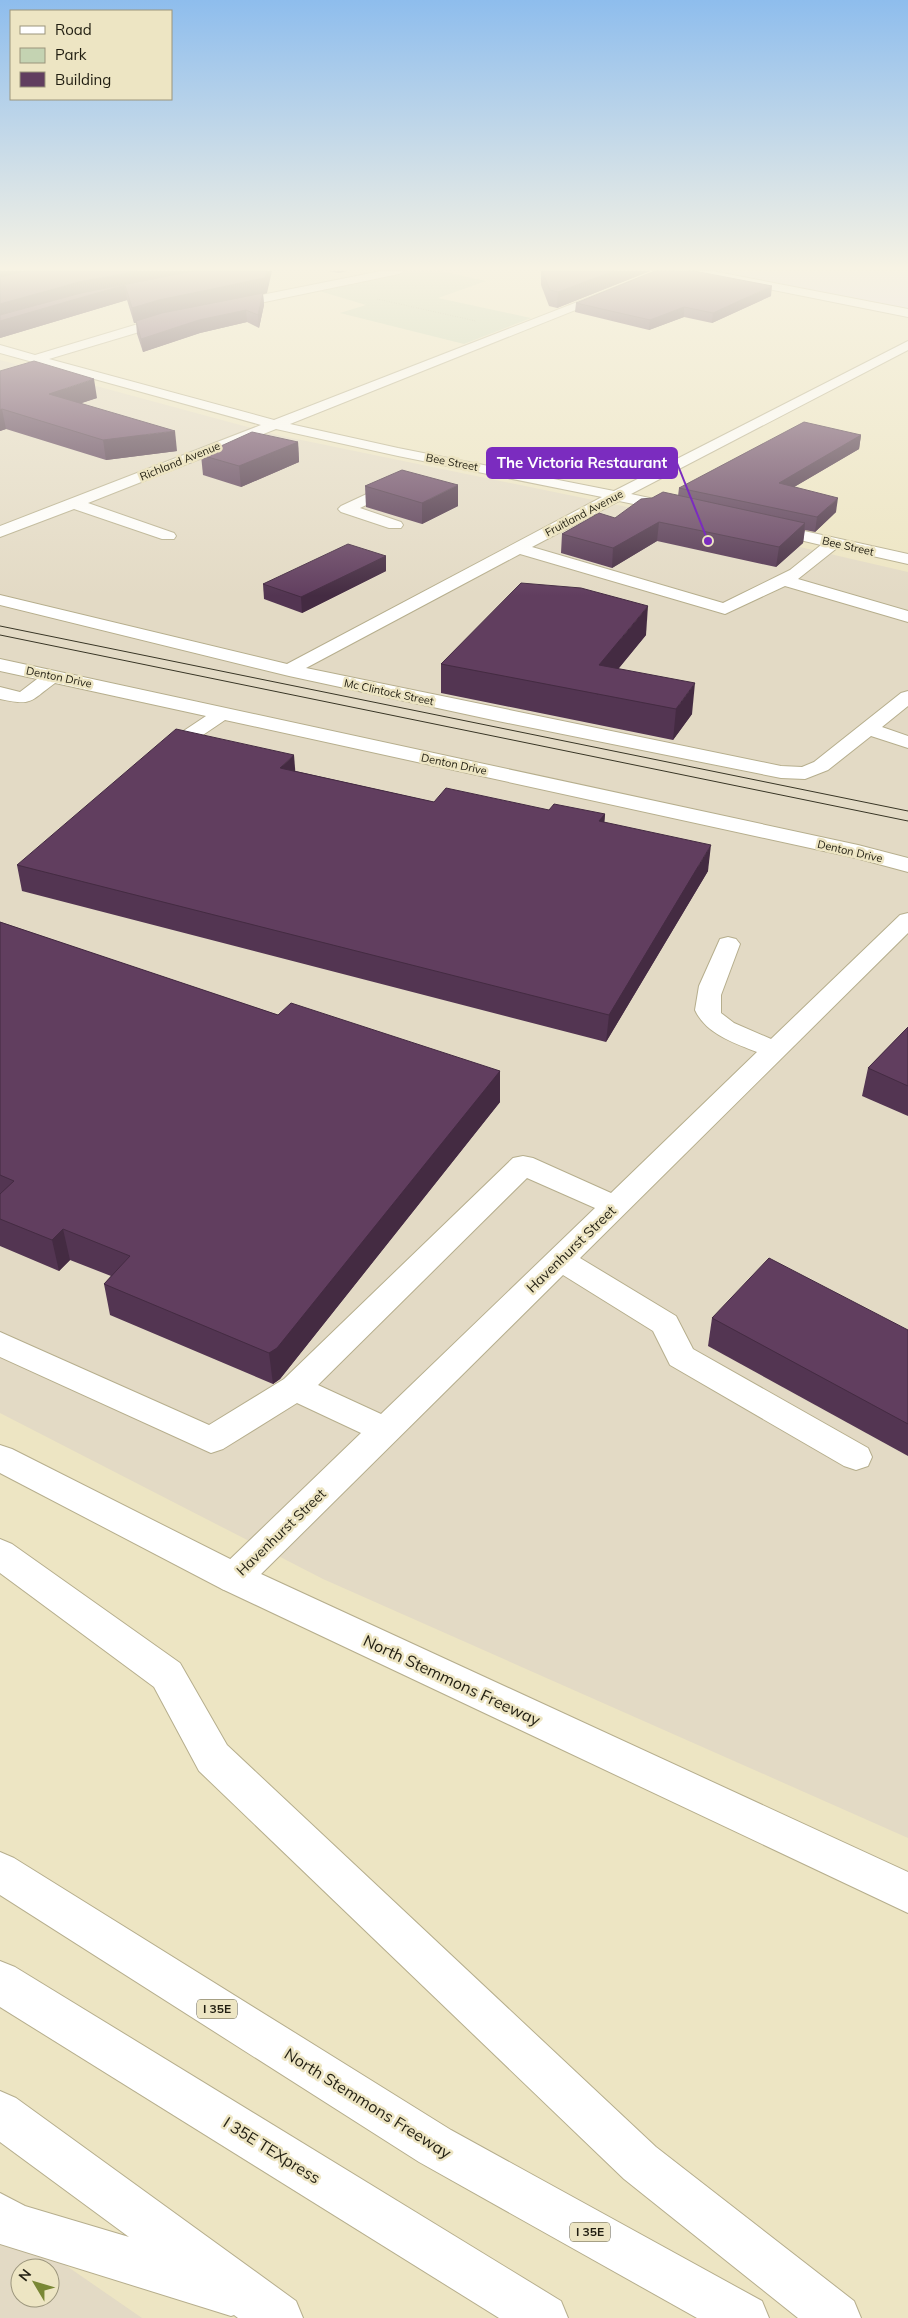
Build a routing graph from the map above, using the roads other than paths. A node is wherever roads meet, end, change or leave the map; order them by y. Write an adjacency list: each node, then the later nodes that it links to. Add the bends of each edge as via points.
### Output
1 (108, 379): 4 (main road, Bee Street)
2 (388, 379): 4 (main road, Richland Avenue)
3 (842, 379): 8 (main road, Fruitland Avenue)
4 (273, 424): 5 (main road, Bee Street); 9 (main road, Richland Avenue)
5 (456, 463): 6 (main road); 8 (main road, Bee Street)
6 (434, 475)
7 (417, 479): 12 (main road, via 398,484 346,509)
8 (618, 495): 10 (main road, Bee Street); 16 (main road, Fruitland Avenue)
9 (73, 503): 13 (main road, Richland Avenue); 14 (main road)
10 (695, 512)
11 (752, 524): 15 (main road, Bee Street)
12 (396, 525)
13 (0, 532)
14 (168, 536)
15 (834, 542): 17 (main road, Bee Street); 19 (main road, via 796,574)
16 (517, 548): 18 (main road); 24 (main road, Fruitland Avenue)
17 (908, 559)
18 (625, 580): 19 (main road, via 725,609); 20 (main road)
19 (783, 580): 22 (main road)
20 (601, 593)
21 (0, 600): 24 (main road, Mc Clintock Street)
22 (908, 617)
23 (0, 665): 25 (main road, Denton Drive)
24 (289, 670): 29 (main road, Mc Clintock Street, via 781,772 804,773 821,766)
25 (52, 676): 26 (main road, via 23,698); 28 (main road, Denton Drive)
26 (0, 693)
27 (908, 697): 29 (main road)
28 (220, 714): 31 (main road); 32 (main road, Denton Drive)
29 (868, 729): 30 (main road)
30 (908, 742)
31 (146, 765)
32 (908, 865)
33 (908, 920): 35 (main road, Havenhurst Street)
34 (728, 944): 35 (main road, via 712,984 707,1010 710,1019)
35 (775, 1050): 36 (main road, Havenhurst Street)
36 (615, 1206): 37 (main road, Havenhurst Street); 39 (main road, via 524,1165)
37 (560, 1259): 40 (main road, Havenhurst Street); 41 (main road, via 665,1324 681,1357)
38 (0, 1344): 39 (main road, via 211,1440)
39 (295, 1388): 40 (main road)
40 (386, 1431): 44 (main road, Havenhurst Street)
41 (856, 1457)
42 (0, 1458): 44 (main road, North Stemmons Freeway)
43 (0, 1554): 53 (main road, via 167,1674 213,1758 220,1765 640,2163)
44 (234, 1578): 46 (main road, North Stemmons Freeway)
45 (0, 1872): 52 (main road, North Stemmons Freeway / I 35E, via 435,2146)
46 (908, 1892)
47 (0, 1982): 51 (main road, I 35E TEXpress)
48 (0, 2114): 50 (main road)
49 (0, 2217): 50 (main road, via 14,2226)
50 (265, 2308)
51 (544, 2318)
52 (746, 2318)
53 (837, 2318)

